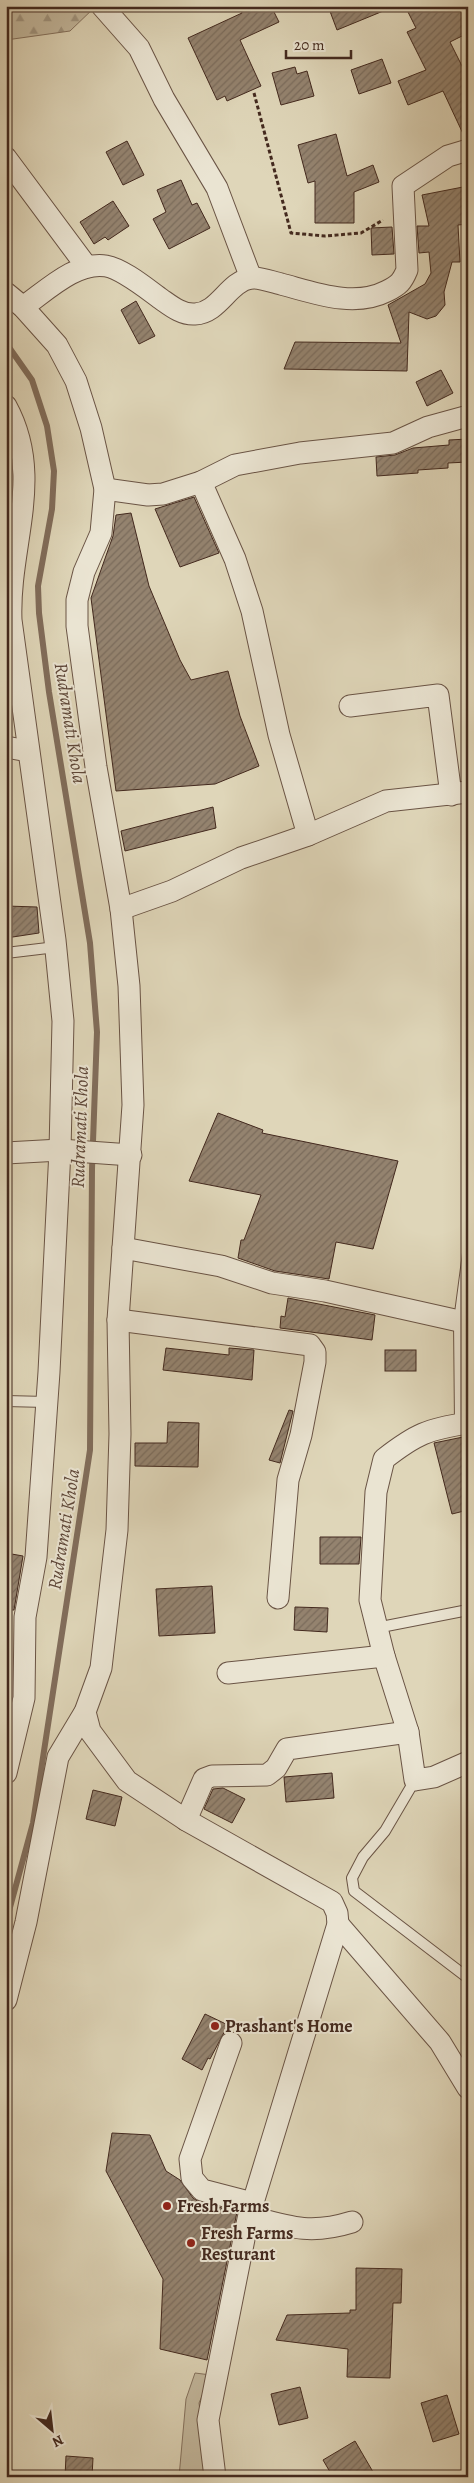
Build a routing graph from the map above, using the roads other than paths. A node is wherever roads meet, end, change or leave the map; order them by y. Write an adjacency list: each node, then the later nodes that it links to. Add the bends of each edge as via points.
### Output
1 (102, 6): 5 (street, via 139,48 164,99 217,188)
2 (468, 150): 5 (street, via 448,156 403,186 407,270 402,283 363,299 326,296)
3 (6, 158): 4 (street)
4 (87, 267): 5 (street, via 107,266 177,310 194,315 209,310); 7 (street, via 66,277)
5 (251, 278)
6 (6, 293): 7 (street)
7 (23, 307): 11 (street, via 57,345 76,381)
8 (6, 406): 12 (street, via 25,461 26,482)
9 (468, 416): 10 (street, via 428,427 393,443 300,453 235,466)
10 (201, 482): 11 (street, via 163,494); 17 (street, via 236,559 252,611 280,735)
11 (105, 489): 18 (street, via 101,533 84,572 77,600 77,626 96,767)
12 (13, 541): 15 (street, via 11,620)
13 (350, 706): 16 (street, via 438,695)
14 (6, 746): 15 (street)
15 (28, 751): 19 (street)
16 (460, 793): 17 (street, via 386,801)
17 (308, 835): 18 (street, via 241,858 172,891)
18 (121, 909): 23 (street, via 130,986 132,1105)
19 (56, 946): 20 (lane); 21 (street, via 64,1021)
20 (6, 953)
21 (68, 1151): 22 (street); 23 (street); 29 (street)
22 (6, 1153)
23 (121, 1154): 24 (street)
24 (123, 1248): 26 (street); 27 (street, via 221,1266 272,1283 324,1291)
25 (468, 1253): 27 (lane)
26 (118, 1320): 31 (street, via 310,1345 315,1352 301,1435 288,1480); 37 (street, via 120,1434 117,1530 101,1668)
27 (463, 1322): 30 (lane)
28 (6, 1400): 29 (lane)
29 (46, 1402): 34 (street, via 36,1557 25,1617)
30 (464, 1423): 33 (street, via 433,1428 408,1440 384,1458 376,1492 370,1600)
31 (278, 1598)
32 (468, 1610): 33 (lane)
33 (376, 1628): 35 (street)
34 (16, 1633): 40 (street, via 24,1698)
35 (384, 1656): 36 (street); 38 (street)
36 (228, 1673)
37 (85, 1712): 42 (street, via 90,1731 127,1781); 45 (street, via 58,1757 26,1922)
38 (408, 1732): 41 (street); 42 (street, via 287,1749 276,1768 267,1775 204,1779)
39 (468, 1762): 41 (street, via 434,1777)
40 (6, 1773)
41 (415, 1780): 44 (lane, via 385,1831 363,1857 352,1878 354,1891)
42 (186, 1820): 43 (street, via 332,1902)
43 (338, 1924): 47 (street, via 440,2042); 48 (street)
44 (468, 1978)
45 (6, 2000)
46 (231, 2043): 48 (street, via 190,2159 192,2178 202,2190)
47 (468, 2088)
48 (250, 2209): 49 (street, via 304,2230 332,2228); 50 (street, via 208,2420)
49 (352, 2222)
50 (215, 2477)

